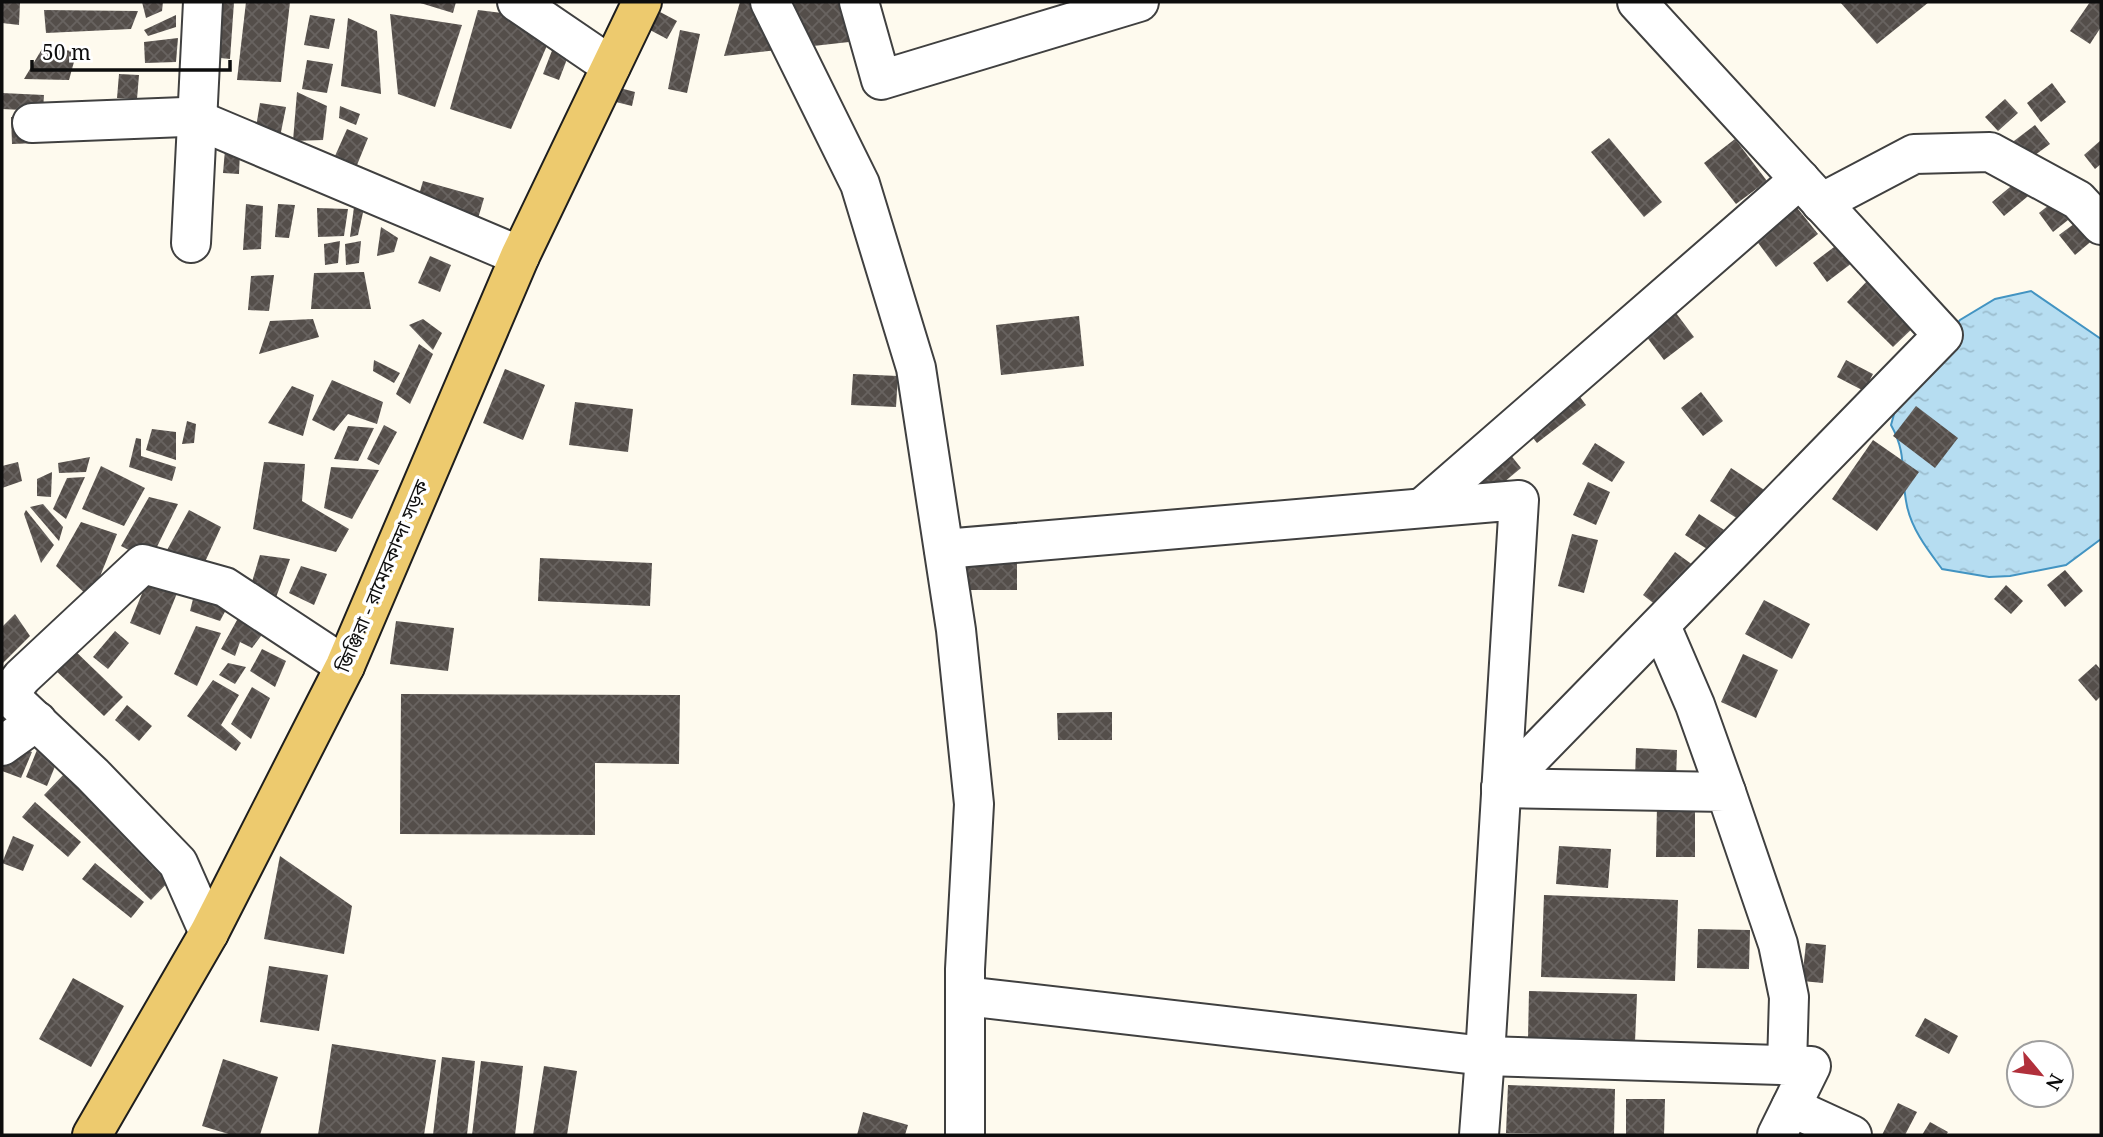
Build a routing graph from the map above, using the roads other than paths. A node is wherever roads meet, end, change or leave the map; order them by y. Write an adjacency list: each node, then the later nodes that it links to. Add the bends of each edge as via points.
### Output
1 (203, 2): 9 (street)
2 (517, 2): 8 (street)
3 (642, 2): 8 (main road, জিঞ্জিরা - রামেরকান্দা সড়ক)
4 (770, 2): 16 (street, via 860,184 916,368)
5 (859, 2): 6 (street, via 881,80)
6 (1139, 2)
7 (1637, 2): 11 (street)
8 (611, 66): 14 (main road, জিঞ্জিরা - রামেরকান্দা সড়ক)
9 (198, 120): 10 (street); 13 (street); 14 (street)
10 (32, 123)
11 (1811, 191): 12 (street, via 1914,153 1990,152 2078,200); 15 (street); 17 (street, via 1943,335)
12 (2101, 225)
13 (191, 243)
14 (520, 256): 18 (main road, জিঞ্জিরা - রামেরকান্দা সড়ক)
15 (1422, 508): 16 (street); 22 (street, via 1518,500)
16 (944, 550): 25 (street, via 957,630 974,804)
17 (1661, 626): 22 (street); 23 (street)
18 (345, 666): 19 (street, via 225,587 143,564); 24 (main road, জিঞ্জিরা - রামেরকান্দা সড়ক)
19 (5, 692): 20 (street)
20 (37, 721): 21 (street); 24 (street, via 178,863)
21 (2, 746)
22 (1501, 788): 23 (street); 26 (street)
23 (1727, 792): 27 (street, via 1781,957 1789,997)
24 (209, 933): 29 (main road, জিঞ্জিরা - রামেরকান্দা সড়ক)
25 (965, 996): 26 (street); 30 (street)
26 (1485, 1056): 27 (street); 31 (street)
27 (1787, 1065): 28 (street, via 1811,1066)
28 (1784, 1121): 32 (street)
29 (92, 1135)
30 (965, 1135)
31 (1479, 1135)
32 (1852, 1135)

